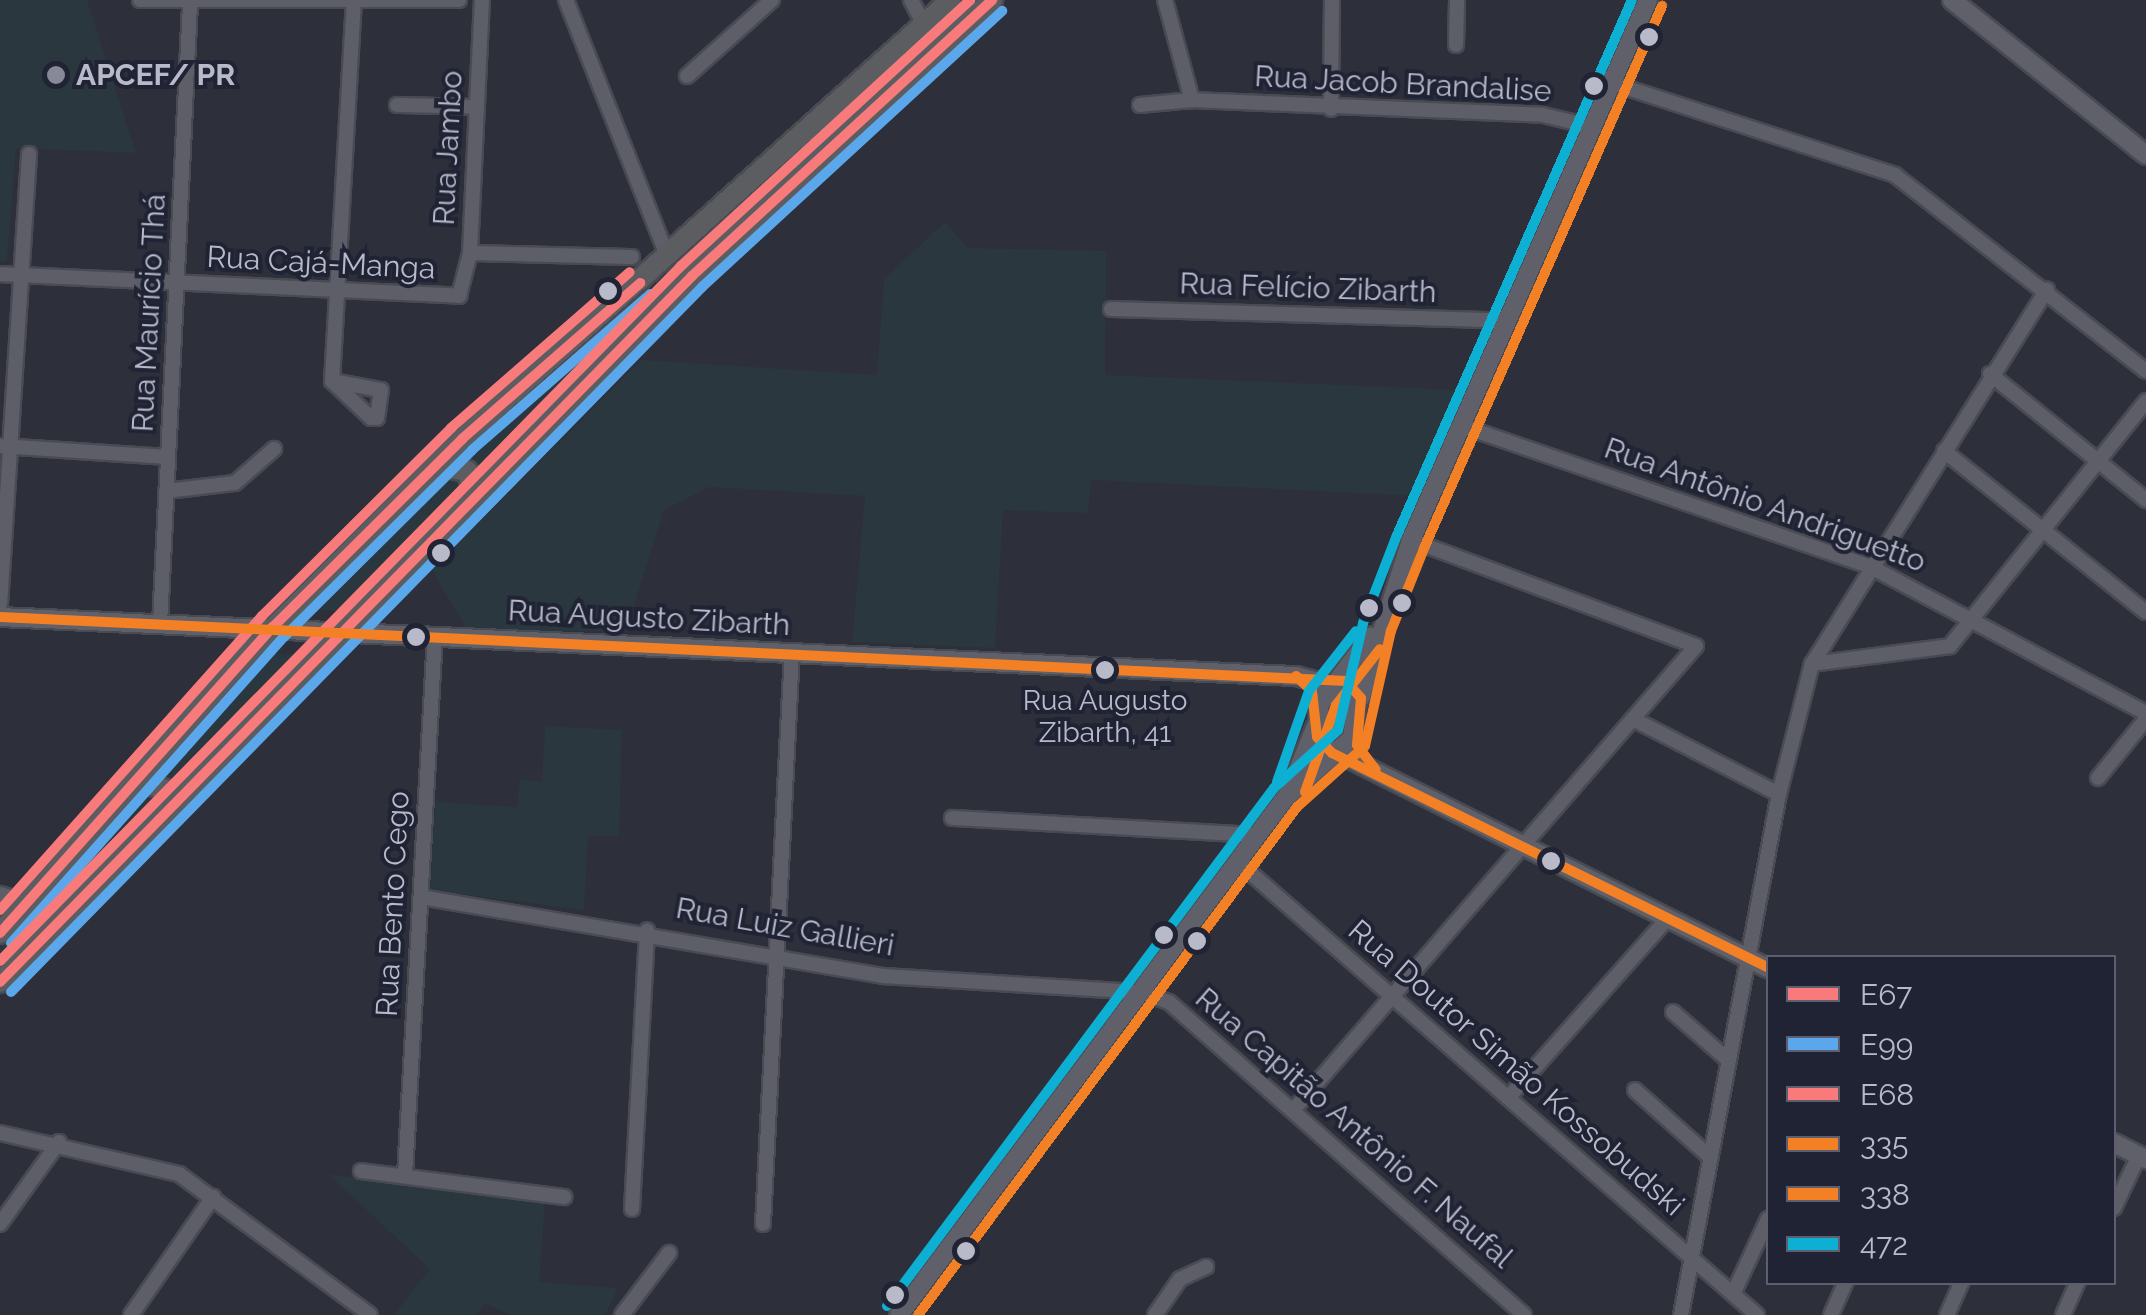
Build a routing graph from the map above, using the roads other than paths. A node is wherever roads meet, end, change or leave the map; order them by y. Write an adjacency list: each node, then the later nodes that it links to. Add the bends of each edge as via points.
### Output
1 (140, 0): 16 (street)
2 (460, 0): 15 (street)
3 (482, 0): 25 (street, Rua Jambo)
4 (566, 0): 32 (street)
5 (772, 0): 19 (street)
6 (911, 0): 17 (street)
7 (951, 0): 17 (highway)
8 (992, 0): 21 (highway)
9 (1165, 0): 22 (street)
10 (1332, 0): 26 (street)
11 (1457, 0): 18 (street)
12 (1648, 0): 20 (main road)
13 (1952, 0): 29 (main road)
14 (354, 3): 15 (street); 16 (street); 37 (street)
15 (415, 3)
16 (190, 5): 35 (street, Rua Maurício Thá)
17 (925, 26): 21 (highway, via 927,42 904,65); 32 (highway)
18 (1456, 45)
19 (687, 76)
20 (1608, 82): 27 (main road); 36 (street, via 1864,160)
21 (896, 88): 53 (highway, via 712,256)
22 (1192, 100): 24 (street, Rua Jacob Brandalise); 26 (street, Rua Jacob Brandalise)
23 (397, 104): 25 (street)
24 (1140, 105)
25 (477, 106): 30 (street, Rua Jambo)
26 (1331, 109): 27 (street, Rua Jacob Brandalise, via 1543,115)
27 (1590, 126): 40 (main road)
28 (28, 154): 34 (street)
29 (2146, 155)
30 (470, 253): 31 (street); 38 (street, Rua Jambo)
31 (632, 257)
32 (668, 257): 51 (highway)
33 (0, 274): 34 (street, Rua Cajá-Manga)
34 (21, 275): 35 (street, Rua Cajá-Manga); 46 (street)
35 (180, 283): 37 (street, Rua Cajá-Manga); 49 (street, Rua Maurício Thá)
36 (2046, 290): 41 (street); 42 (street)
37 (337, 293): 38 (street, Rua Cajá-Manga); 43 (street)
38 (459, 296)
39 (1110, 309): 40 (street, Rua Felício Zibarth)
40 (1504, 321): 45 (main road)
41 (2146, 371)
42 (1990, 374): 48 (street); 50 (street)
43 (332, 381)
44 (2146, 401): 50 (street)
45 (1462, 426): 56 (main road); 57 (street, Rua Antônio Andriguetto)
46 (4, 446): 49 (street); 58 (street)
47 (274, 449): 52 (street, via 235,482)
48 (1944, 450): 55 (street); 57 (street)
49 (168, 456): 52 (street, Rua Maurício Thá)
50 (2098, 461): 54 (street); 55 (street)
51 (436, 464): 53 (highway, via 467,471); 63 (highway)
52 (166, 490): 62 (street, Rua Maurício Thá)
53 (475, 496): 65 (highway)
54 (2146, 500)
55 (2045, 528): 59 (street); 61 (street)
56 (1410, 540): 64 (main road); 73 (street, via 1696,646)
57 (1871, 567): 61 (street, Rua Antônio Andriguetto); 68 (street)
58 (0, 604)
59 (2146, 612)
60 (0, 617): 62 (main road, Rua Augusto Zibarth)
61 (1976, 617): 68 (street, via 1950,646); 72 (street, Rua Antônio Andriguetto)
62 (160, 624): 63 (main road, Rua Augusto Zibarth)
63 (273, 627): 65 (main road, Rua Augusto Zibarth); 77 (highway)
64 (1377, 627): 70 (main road); 71 (main road)
65 (346, 628): 66 (main road, Rua Augusto Zibarth); 81 (highway)
66 (435, 635): 67 (main road, Rua Augusto Zibarth); 88 (street, Rua Bento Cego)
67 (792, 652): 69 (main road, Rua Augusto Zibarth); 93 (street)
68 (1812, 664): 80 (street)
69 (1296, 676): 70 (main road, Rua Augusto Zibarth); 74 (main road, via 1312,691)
70 (1336, 684): 71 (main road, via 1354,684); 74 (main road)
71 (1360, 698): 75 (main road)
72 (2146, 716): 79 (street)
73 (1633, 719): 80 (street); 85 (street)
74 (1316, 720): 76 (main road); 82 (main road)
75 (1356, 727): 76 (main road); 78 (main road, via 1362,758)
76 (1334, 752): 78 (main road); 82 (main road)
77 (154, 758): 81 (highway, via 152,785); 89 (highway)
78 (1376, 770): 85 (main road)
79 (2098, 778)
80 (1778, 794): 94 (street)
81 (182, 796): 96 (highway)
82 (1286, 796): 84 (main road)
83 (952, 818): 84 (street)
84 (1258, 834): 86 (main road)
85 (1525, 846): 90 (main road); 98 (street)
86 (1238, 862): 97 (main road); 98 (street, Rua Doutor Simão Kossobudski)
87 (0, 894): 89 (street)
88 (421, 897): 91 (street, Rua Luiz Gallieri); 110 (street, Rua Bento Cego)
89 (27, 902): 92 (highway)
90 (1666, 920): 94 (main road); 102 (street)
91 (647, 930): 93 (street, Rua Luiz Gallieri); 114 (street)
92 (0, 933)
93 (778, 956): 97 (street, Rua Luiz Gallieri, via 884,976); 117 (street)
94 (1746, 957): 95 (main road); 100 (street)
95 (1766, 967)
96 (0, 982)
97 (1141, 992): 103 (street, Rua Capitão Antônio F. Naufal, via 1169,1002); 128 (main road)
98 (1394, 998): 102 (street, Rua Doutor Simão Kossobudski); 103 (street)
99 (1673, 1012): 100 (street)
100 (1728, 1060): 107 (street)
101 (1635, 1090): 107 (street)
102 (1508, 1098): 119 (street, Rua Doutor Simão Kossobudski)
103 (1296, 1106): 130 (street, Rua Capitão Antônio F. Naufal)
104 (0, 1133): 105 (street)
105 (59, 1142): 111 (street, via 149,1163); 116 (street)
106 (2116, 1144): 108 (main road)
107 (1710, 1157): 119 (street)
108 (2143, 1157): 113 (street)
109 (361, 1171): 110 (street)
110 (405, 1175): 112 (street)
111 (213, 1197): 125 (street); 126 (street)
112 (564, 1197)
113 (2116, 1204)
114 (632, 1209)
115 (1766, 1223): 124 (street)
116 (0, 1224)
117 (763, 1224)
118 (669, 1252): 127 (street)
119 (1692, 1258): 124 (street, Rua Doutor Simão Kossobudski); 131 (street)
120 (1206, 1267): 129 (street, via 1180,1279)
121 (1845, 1285): 133 (street)
122 (1961, 1285): 134 (street)
123 (2077, 1285): 135 (street)
124 (1733, 1294): 132 (street, Rua Doutor Simão Kossobudski)
125 (131, 1315)
126 (370, 1315)
127 (622, 1315)
128 (899, 1315)
129 (1154, 1315)
130 (1524, 1315)
131 (1681, 1315)
132 (1757, 1315)
133 (1830, 1315)
134 (1947, 1315)
135 (2063, 1315)

